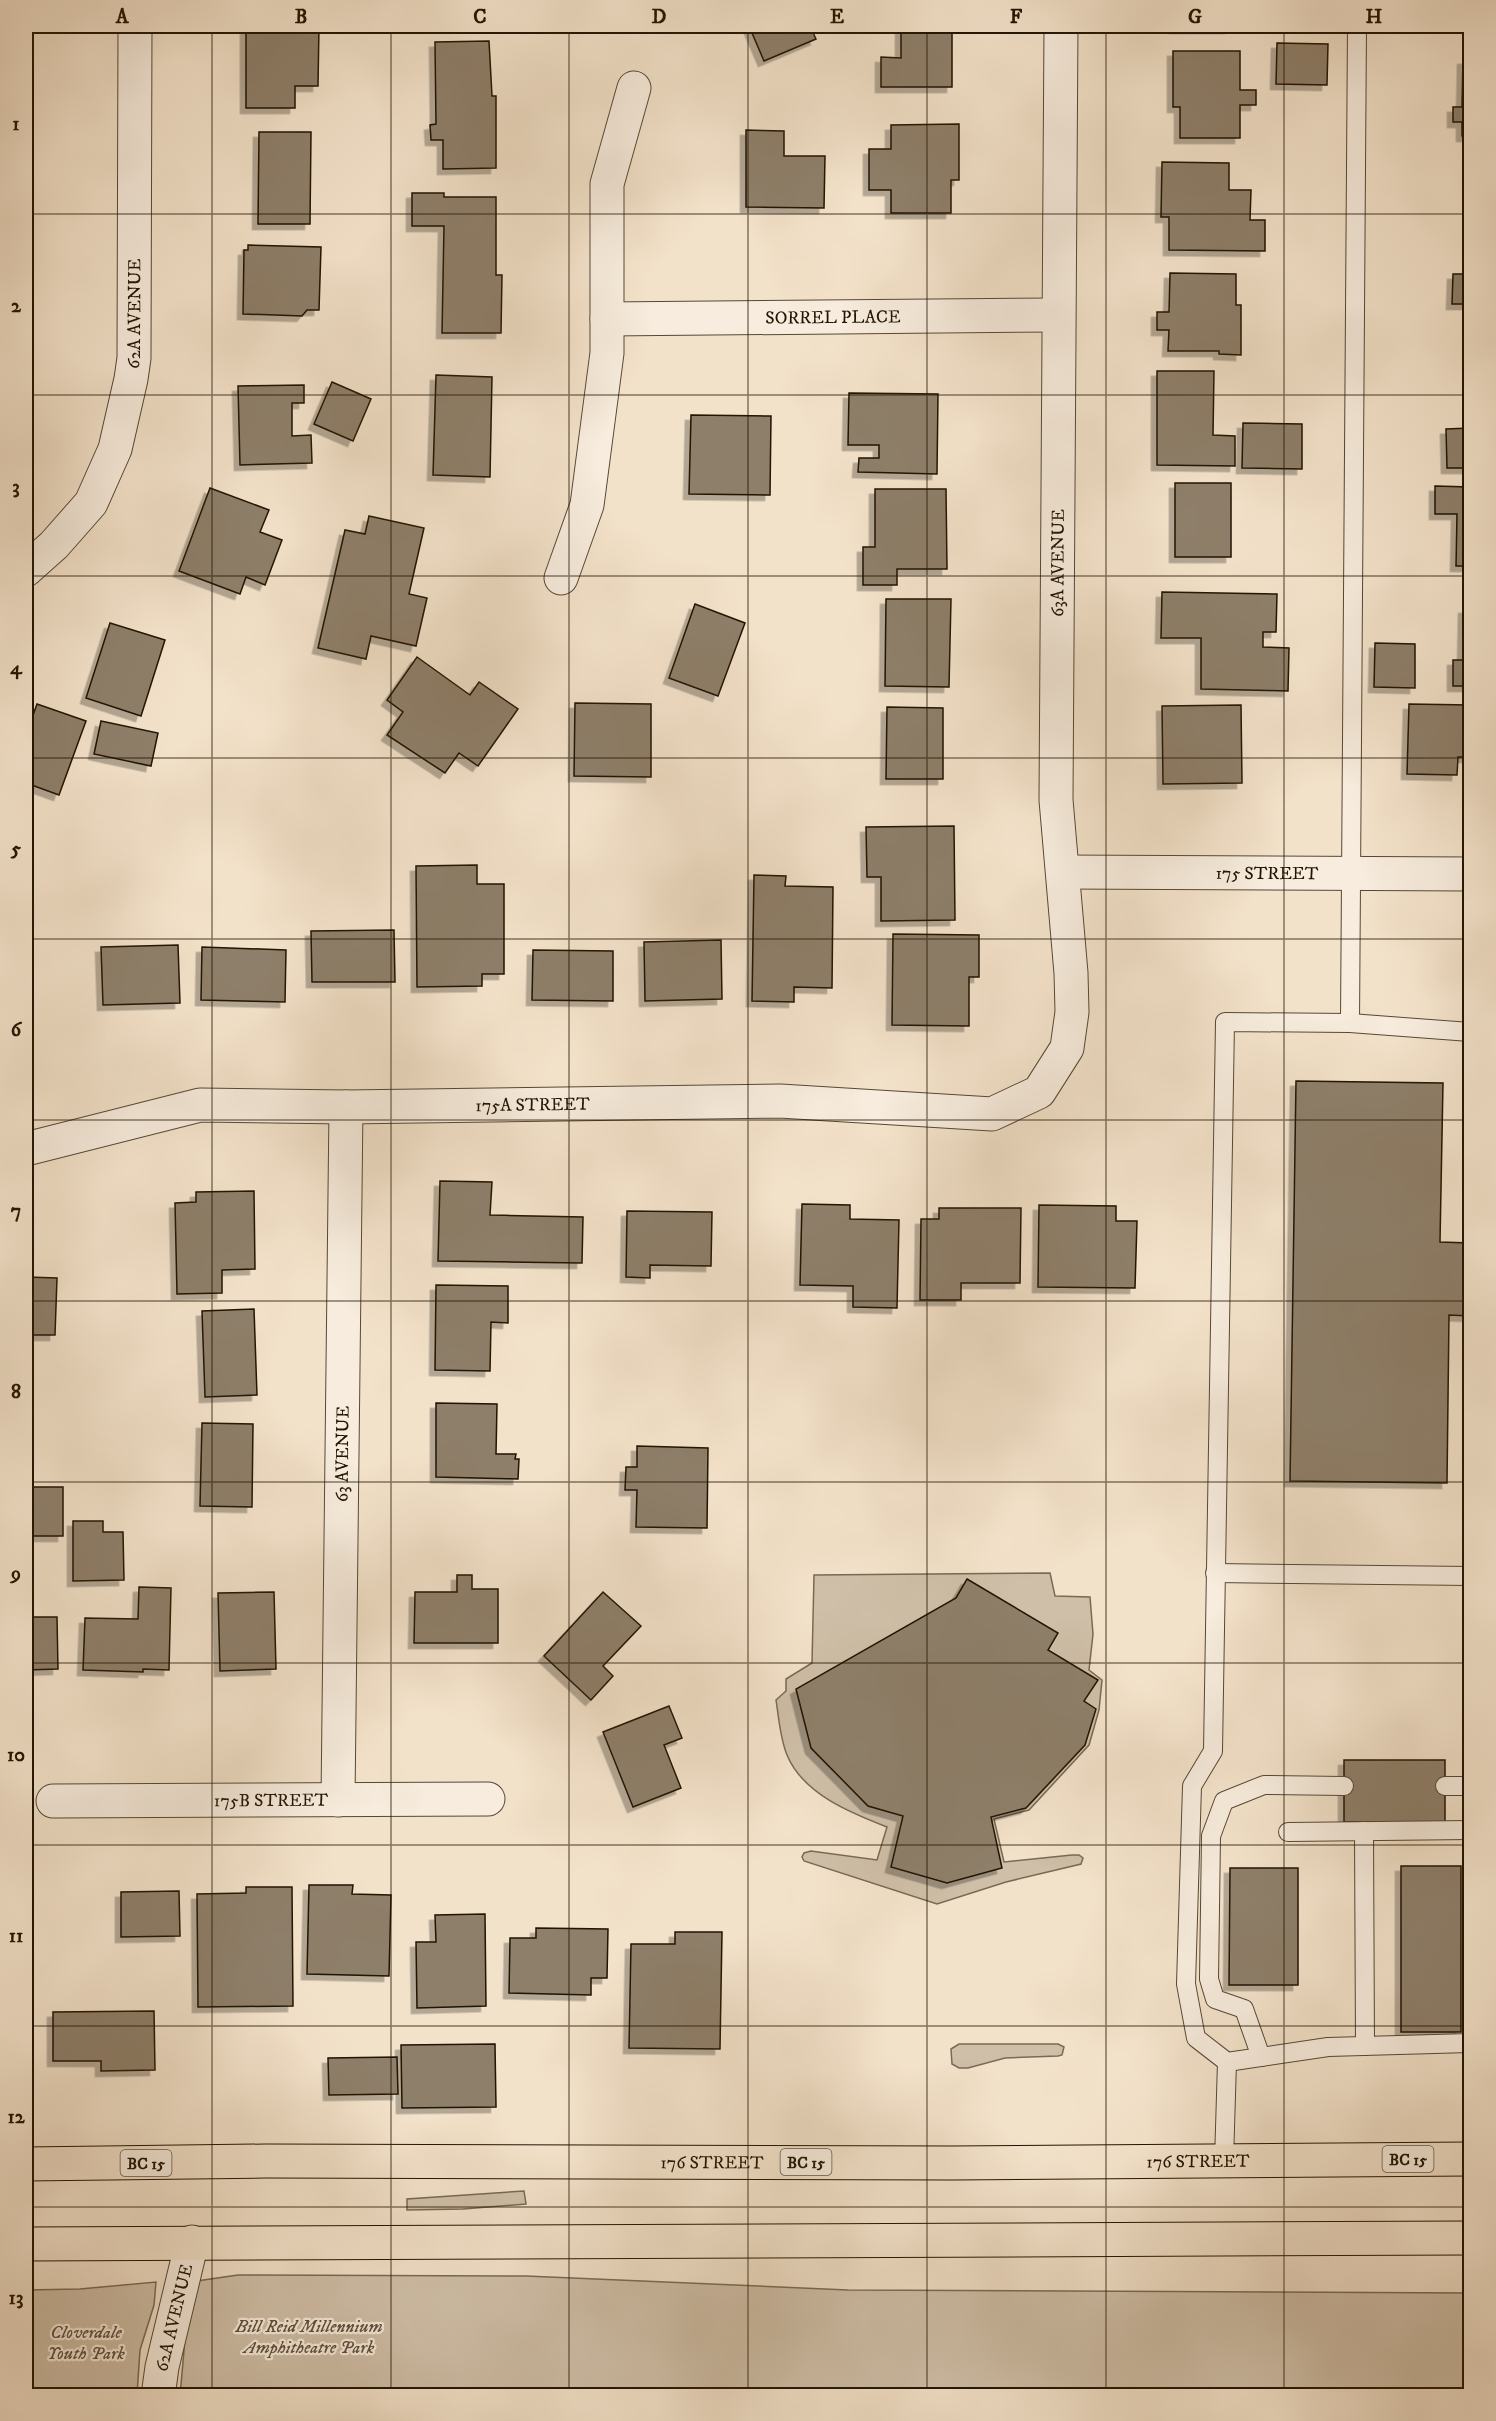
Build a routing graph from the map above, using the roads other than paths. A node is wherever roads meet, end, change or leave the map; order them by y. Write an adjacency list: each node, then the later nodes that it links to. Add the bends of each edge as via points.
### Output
1 (135, 26): 7 (street, 62A AVENUE, via 131,379 115,449 91,503)
2 (1061, 26): 5 (street, 63A AVENUE)
3 (1358, 26): 10 (lane)
4 (634, 88): 6 (street, via 607,184)
5 (1058, 315): 6 (street, SORREL PLACE); 9 (street, 63A AVENUE, via 1056,800)
6 (607, 319): 8 (street, via 607,353 587,505)
7 (26, 570)
8 (561, 578)
9 (1063, 872): 10 (street, 175 STREET); 14 (street, 63A AVENUE, via 1072,1012 1067,1048)
10 (1352, 873): 11 (street, 175 STREET); 12 (lane)
11 (1470, 874)
12 (1350, 1023): 13 (lane); 17 (lane, via 1225,1022)
13 (1470, 1032)
14 (1039, 1092): 15 (street, 175A STREET, via 992,1114 780,1101)
15 (346, 1107): 16 (street, 175A STREET, via 200,1105); 22 (street, 63 AVENUE)
16 (26, 1149)
17 (1215, 1573): 18 (lane); 31 (lane, via 1213,1751 1192,1785 1186,1984 1196,2038)
18 (1470, 1576)
19 (1344, 1786): 30 (lane, via 1264,1785 1224,1801 1211,1836 1209,1979 1215,1999 1244,2009)
20 (1445, 1786): 21 (lane)
21 (1470, 1786)
22 (338, 1800): 23 (street, 175B STREET); 24 (street, 175B STREET)
23 (488, 1800)
24 (53, 1801)
25 (1470, 1830): 26 (lane)
26 (1364, 1831): 27 (lane); 29 (lane)
27 (1288, 1832)
28 (1470, 2043): 29 (lane)
29 (1365, 2046): 30 (lane)
30 (1261, 2057): 31 (lane)
31 (1227, 2062): 33 (lane)
32 (1470, 2159): 33 (highway, 176 STREET / BC 15)
33 (1224, 2161): 34 (highway, 176 STREET / BC 15)
34 (26, 2164)
35 (1470, 2238): 36 (highway)
36 (192, 2242): 37 (highway); 38 (street, 62A AVENUE)
37 (26, 2244)
38 (158, 2396)

